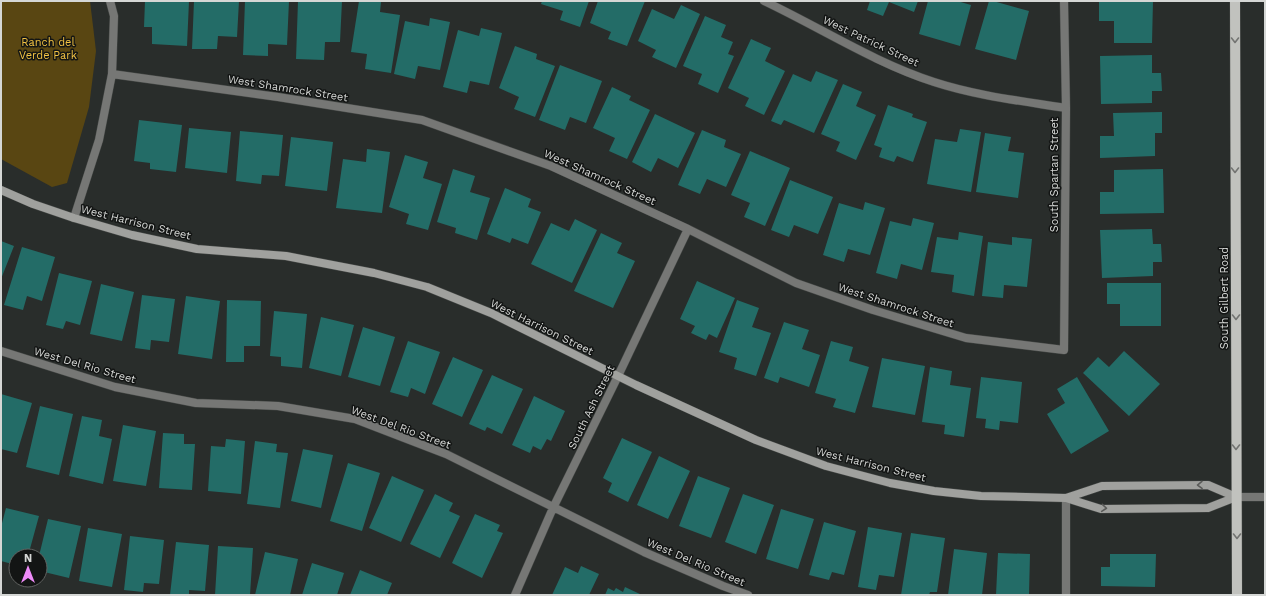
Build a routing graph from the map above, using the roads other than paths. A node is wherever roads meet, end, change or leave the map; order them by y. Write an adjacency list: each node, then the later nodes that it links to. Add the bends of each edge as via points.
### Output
1 (110, 1): 5 (street, via 114,16)
2 (764, 1): 6 (street, West Patrick Street, via 886,63 934,82 980,94)
3 (1064, 1): 6 (street, South Spartan Street)
4 (1234, 1): 15 (main road, South Gilbert Road, one-way to 15)
5 (112, 74): 8 (street, via 99,140); 9 (street, West Shamrock Street, via 422,120 551,166)
6 (1066, 108): 10 (street, South Spartan Street)
7 (1, 190): 8 (street, West Harrison Street)
8 (74, 218): 12 (street, West Harrison Street, via 132,235 197,249 286,256 374,273 427,287 491,313)
9 (688, 228): 10 (street, West Shamrock Street, via 796,283 873,310 966,338); 12 (street, South Ash Street)
10 (1064, 350)
11 (1, 351): 16 (street, West Del Rio Street, via 115,387 196,403 278,406 355,420 446,454)
12 (618, 376): 14 (street, West Harrison Street, via 748,437 826,466 890,483 934,491 981,496); 16 (street, South Ash Street)
13 (1265, 497): 15 (street)
14 (1066, 498): 15 (street, West Harrison Street, one-way to 15, via 1101,509 1208,508); 15 (street, West Harrison Street, one-way to 14, via 1208,485 1102,486); 19 (street)
15 (1236, 498): 20 (main road, South Gilbert Road, one-way to 20)
16 (553, 508): 17 (street, South Ash Street); 18 (street, West Del Rio Street, via 644,552)
17 (515, 595)
18 (748, 595)
19 (1066, 595)
20 (1237, 595)

